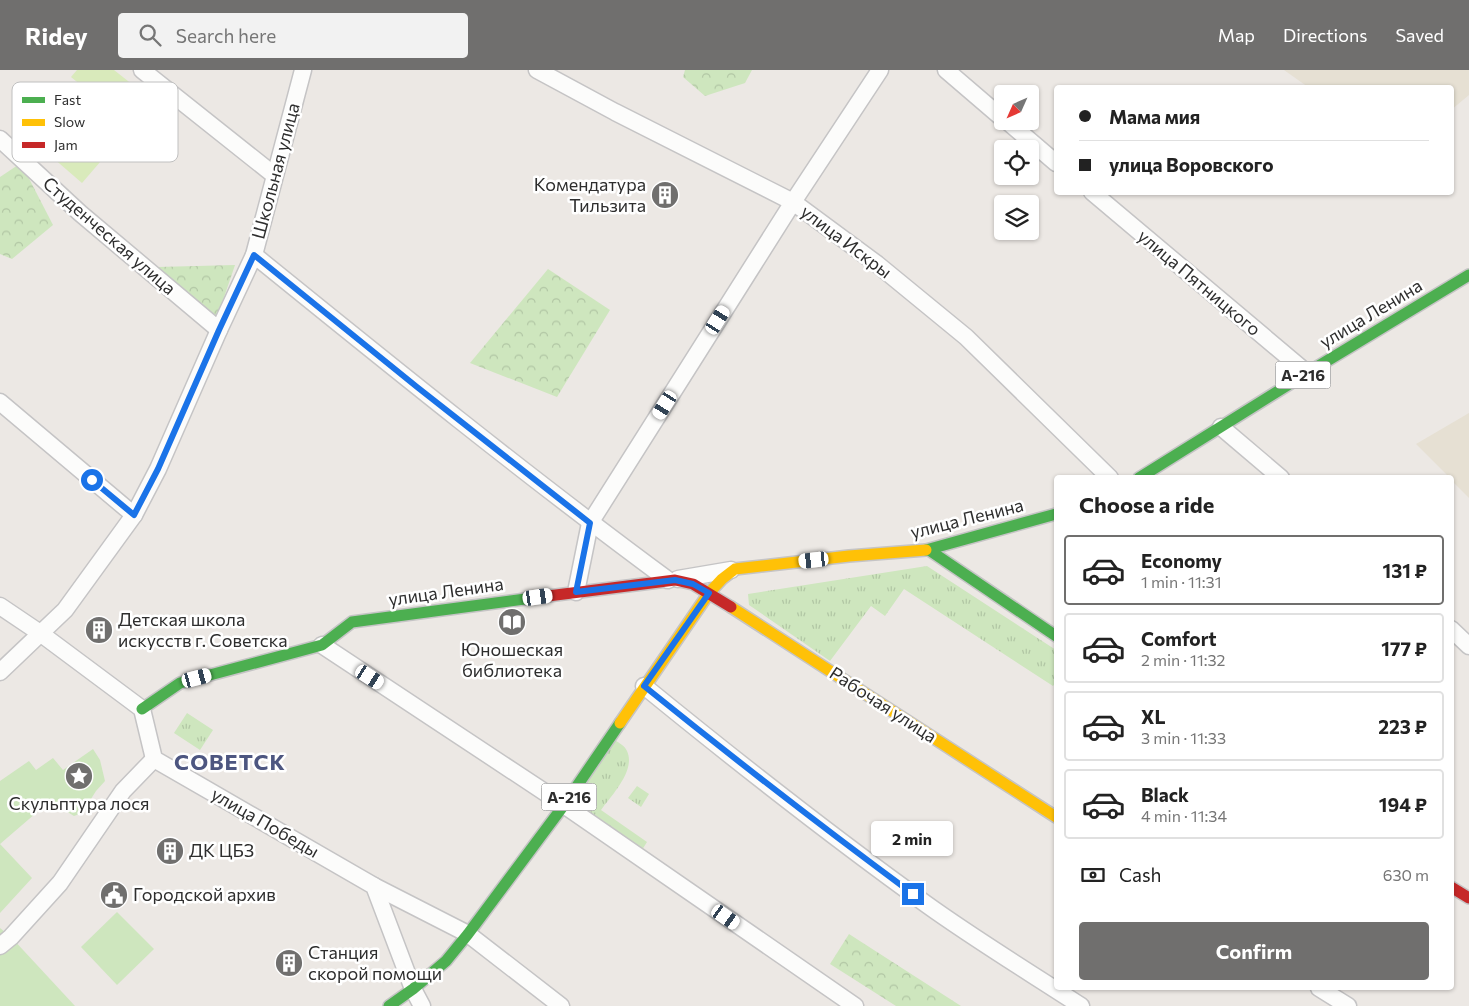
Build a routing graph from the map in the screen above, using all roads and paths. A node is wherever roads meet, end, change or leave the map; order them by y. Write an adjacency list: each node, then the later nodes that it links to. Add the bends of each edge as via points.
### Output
1 (142, 70): 6 (street)
2 (303, 70): 14 (street, Школьная улица)
3 (537, 70): 16 (street, улица Искры)
4 (880, 70): 16 (street)
5 (946, 70): 8 (street)
6 (157, 82)
7 (178, 99): 14 (street)
8 (994, 111)
9 (1018, 130): 12 (street)
10 (0, 139): 11 (street, Студенческая улица)
11 (12, 150)
12 (1054, 161)
13 (25, 162): 19 (street, Студенческая улица)
14 (274, 175): 17 (street, Школьная улица)
15 (1096, 195): 20 (street, улица Пятницкого)
16 (793, 202): 23 (street, улица Искры, via 877,264 966,337); 28 (street)
17 (254, 255): 19 (street, Школьная улица); 28 (street)
18 (1469, 275): 20 (main road, улица Ленина / А-216)
19 (219, 330): 26 (street, Школьная улица, via 158,469)
20 (1307, 373): 22 (main road, улица Ленина / А-216)
21 (0, 402): 26 (street)
22 (1221, 427): 24 (main road, улица Ленина / А-216); 25 (street)
23 (1107, 475)
24 (1144, 475)
25 (1277, 475)
26 (134, 515): 36 (street, Школьная улица, via 65,610)
27 (1054, 515): 29 (main road, улица Ленина)
28 (590, 523): 31 (street); 32 (street)
29 (929, 550): 30 (main road, улица Ленина); 37 (main road)
30 (735, 569): 31 (street); 33 (main road, А-216)
31 (672, 580): 32 (main road, улица Ленина); 33 (main road, улица Ленина, via 693,584)
32 (576, 592): 38 (main road, улица Ленина, via 352,622)
33 (709, 593): 41 (main road, А-216); 45 (main road, Рабочая улица)
34 (0, 606): 36 (street)
35 (1454, 632): 39 (street)
36 (40, 634): 40 (street, Школьная улица); 42 (street)
37 (1054, 635)
38 (322, 645): 42 (main road, улица Ленина, via 180,683); 44 (street)
39 (1469, 646)
40 (0, 672)
41 (644, 686): 44 (main road, А-216); 51 (street, via 839,840 928,905)
42 (142, 709): 43 (street)
43 (154, 759): 46 (street, улица Победы); 50 (street, via 123,791 60,883)
44 (564, 805): 49 (main road, А-216); 58 (street)
45 (1054, 816)
46 (374, 886): 49 (street, улица Победы); 52 (street)
47 (1454, 889): 48 (main road)
48 (1469, 898)
49 (468, 934): 52 (main road, А-216, via 446,961); 57 (street, улица Победы)
50 (0, 946)
51 (1054, 988)
52 (414, 989): 55 (main road, А-216); 56 (street)
53 (1057, 990): 59 (street)
54 (1322, 990): 60 (street)
55 (389, 1006)
56 (422, 1006)
57 (562, 1006)
58 (855, 1006)
59 (1081, 1006)
60 (1348, 1006)

